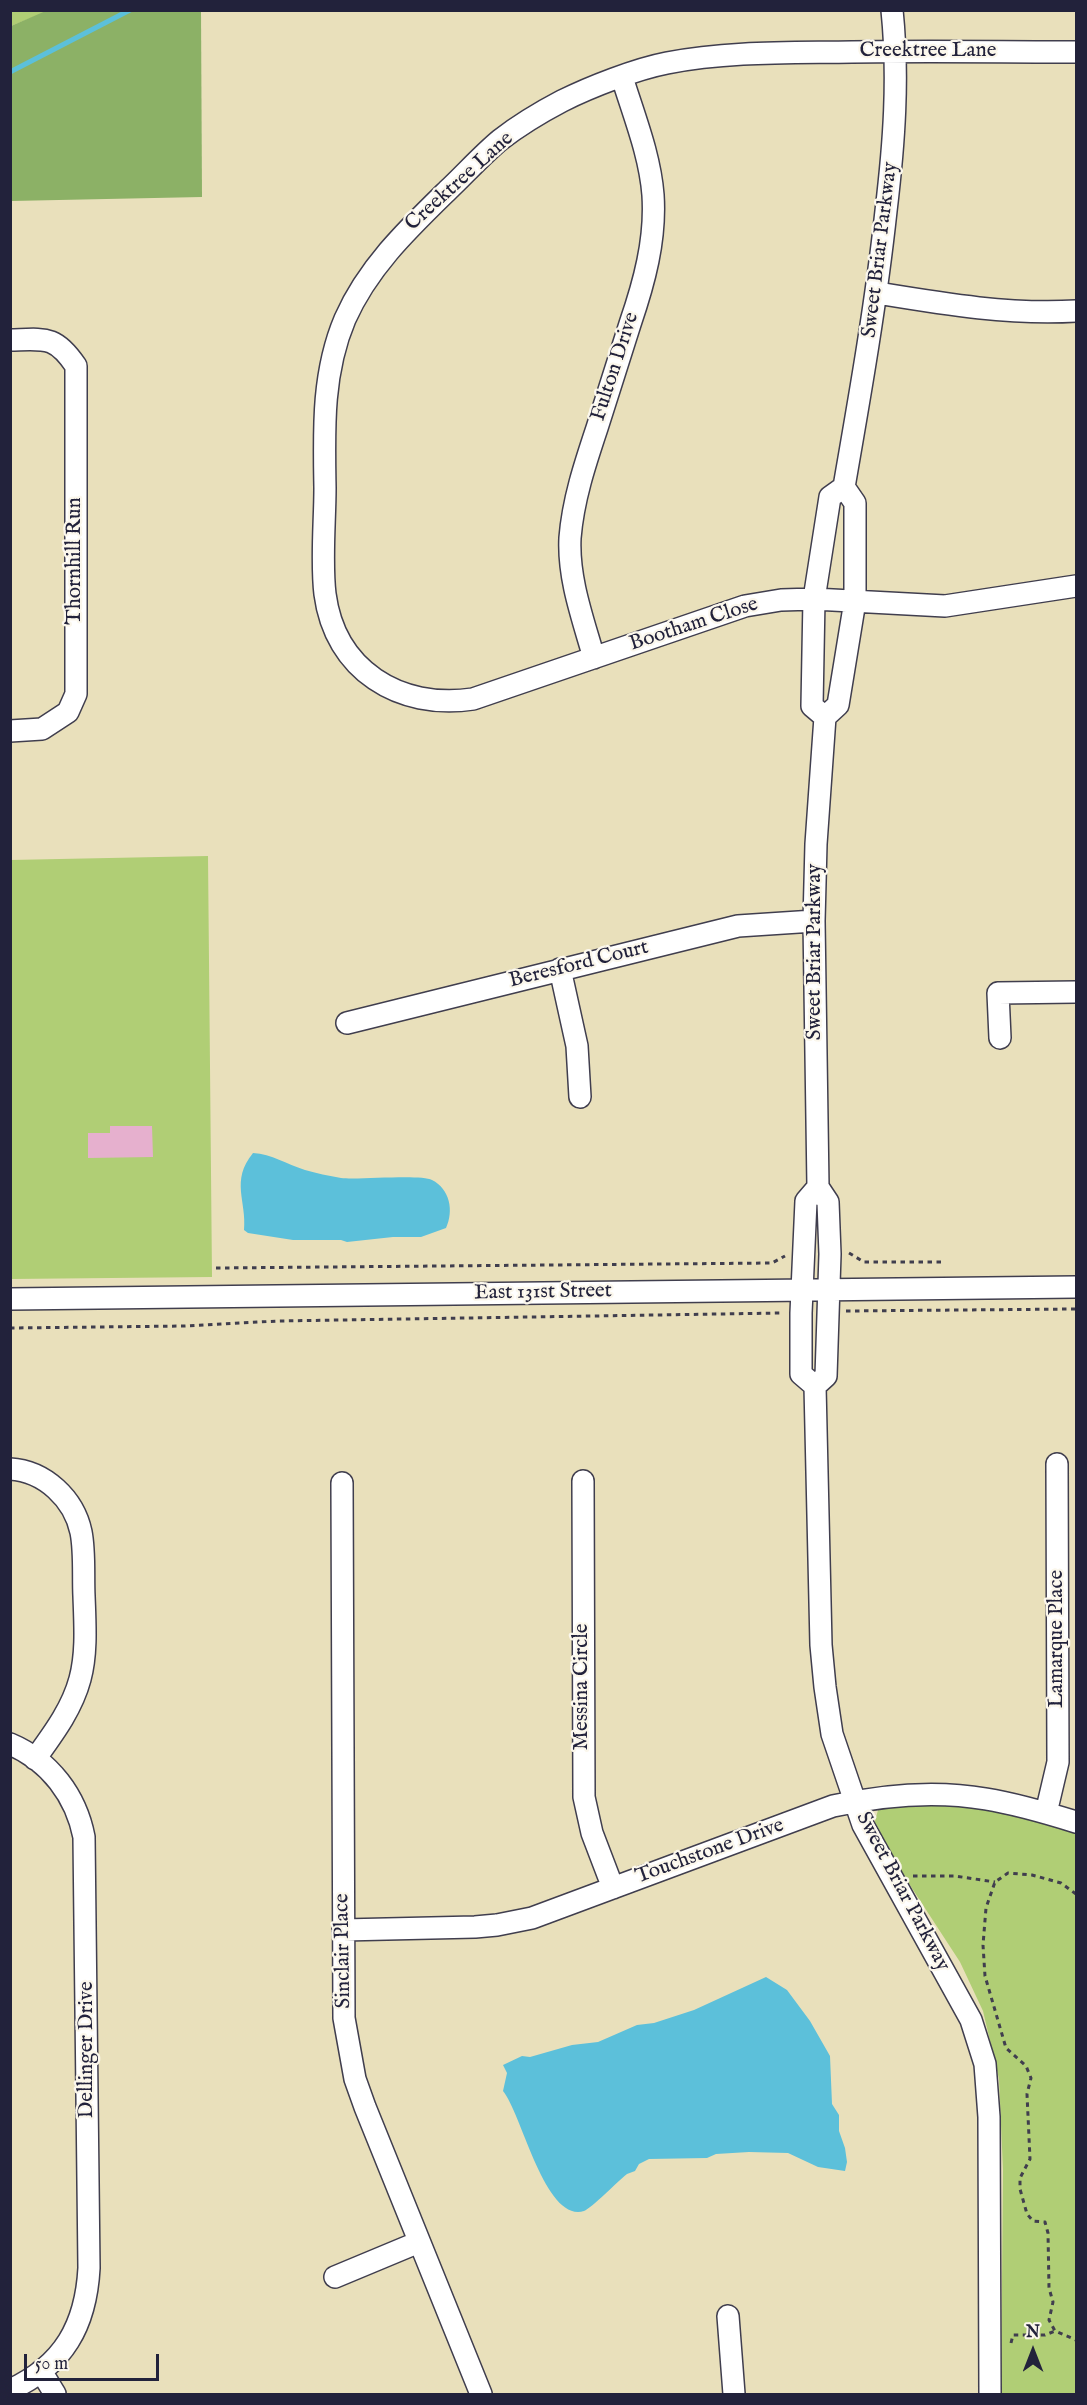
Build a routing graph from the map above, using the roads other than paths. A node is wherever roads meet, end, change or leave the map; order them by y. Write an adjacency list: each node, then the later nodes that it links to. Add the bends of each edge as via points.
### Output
1 (892, 10): 2 (street, Sweet Briar Parkway)
2 (896, 52): 3 (street, Creektree Lane); 4 (street, Creektree Lane, via 734,54 665,63); 5 (street, Sweet Briar Parkway, via 894,143)
3 (1077, 52)
4 (622, 77): 12 (street, Fulton Drive, via 648,165 653,196 652,229 641,291 574,508 571,570); 13 (street, Creektree Lane, via 562,101 501,139 406,230 367,278 345,320 329,371 324,406 325,593 332,625 352,659 372,679)
5 (877, 293): 6 (street, via 963,308 1041,314); 8 (street, Sweet Briar Parkway)
6 (1077, 311)
7 (10, 340): 15 (street, Thornhill Run, via 44,339 64,349 76,366 76,694 68,712 42,729)
8 (844, 487): 10 (street, Sweet Briar Parkway, via 830,497); 11 (street, Sweet Briar Parkway, via 855,503)
9 (1077, 586): 11 (street, Bootham Close, via 945,606)
10 (814, 599): 11 (street, Bootham Close); 12 (street, Bootham Close, via 745,606); 14 (street, Sweet Briar Parkway, via 812,706)
11 (855, 600): 14 (street, Sweet Briar Parkway, via 838,705)
12 (594, 658): 13 (street, Bootham Close, via 473,699 450,702)
13 (392, 689)
14 (825, 717): 16 (street, Sweet Briar Parkway)
15 (10, 731)
16 (814, 921): 17 (street, Beresford Court, via 738,926); 22 (street, Sweet Briar Parkway)
17 (560, 969): 19 (street, Beresford Court); 21 (street, via 577,1046)
18 (1077, 992): 20 (street, via 998,993)
19 (347, 1023)
20 (999, 1038)
21 (580, 1097)
22 (818, 1187): 24 (street, Sweet Briar Parkway, via 828,1202); 25 (street, Sweet Briar Parkway, via 806,1201)
23 (1077, 1287): 24 (street, East 131st Street)
24 (828, 1289): 25 (street, East 131st Street); 27 (street, Sweet Briar Parkway, via 826,1376)
25 (803, 1290): 26 (street, East 131st Street); 27 (street, Sweet Briar Parkway, via 801,1374)
26 (10, 1299)
27 (815, 1386): 34 (street, Sweet Briar Parkway, via 825,1688 832,1734)
28 (1057, 1464): 35 (street, Lamarque Place, via 1058,1762)
29 (10, 1469): 33 (street, via 28,1471 50,1483 75,1516 82,1539 85,1634 80,1681 59,1726)
30 (583, 1481): 37 (street, Messina Circle, via 584,1797 592,1833)
31 (342, 1483): 38 (street, Sinclair Place)
32 (10, 1744): 33 (street, Dellinger Drive)
33 (35, 1759): 42 (street, Dellinger Drive, via 59,1781 76,1809 86,1859 88,2288 78,2327)
34 (855, 1801): 35 (street, Touchstone Drive, via 944,1794 986,1798); 37 (street, Touchstone Drive); 47 (street, Sweet Briar Parkway, via 869,1837 971,2020 985,2064 989,2117)
35 (1046, 1813): 36 (street, Touchstone Drive)
36 (1077, 1822)
37 (613, 1888): 38 (street, Touchstone Drive, via 532,1918 497,1926)
38 (343, 1930): 39 (street, Sinclair Place, via 344,2018 355,2079)
39 (419, 2242): 40 (street); 45 (street, Sinclair Place)
40 (335, 2277)
41 (728, 2316): 46 (street)
42 (41, 2371): 43 (street, Dellinger Drive); 44 (street)
43 (10, 2390)
44 (55, 2394)
45 (481, 2394)
46 (734, 2394)
47 (990, 2394)

